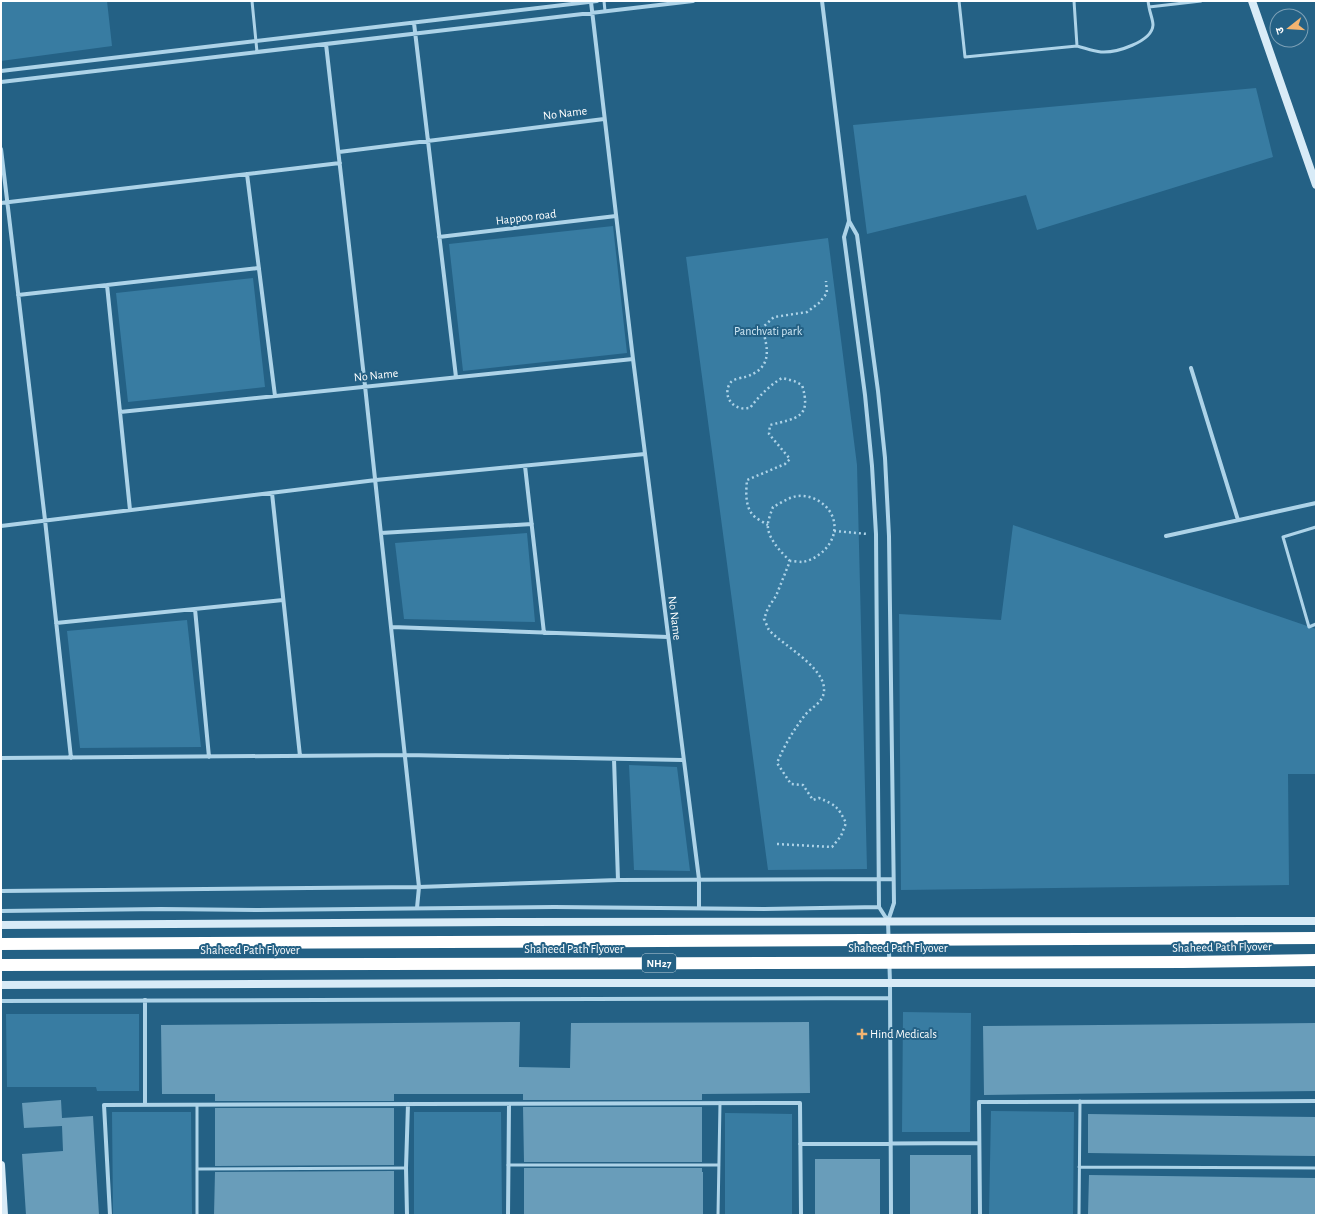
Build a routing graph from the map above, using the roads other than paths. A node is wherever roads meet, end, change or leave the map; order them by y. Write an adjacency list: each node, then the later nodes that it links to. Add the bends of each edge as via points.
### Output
1 (252, 1): 17 (lane)
2 (597, 1): 11 (street)
3 (604, 1): 13 (lane)
4 (693, 1): 13 (street)
5 (822, 1): 33 (street)
6 (959, 1): 19 (lane, via 965,57)
7 (1074, 1): 19 (lane)
8 (1148, 1): 12 (lane)
9 (1201, 1): 12 (lane)
10 (1252, 1): 29 (street)
11 (591, 2): 14 (street, No Name); 15 (street)
12 (1149, 7): 19 (lane, via 1153,25 1150,33 1133,46 1102,52)
13 (605, 11): 14 (street)
14 (592, 13): 16 (street); 23 (street, No Name)
15 (414, 23): 16 (street); 17 (street)
16 (415, 34): 18 (street); 24 (street)
17 (256, 41): 20 (lane); 21 (street)
18 (326, 44): 20 (street); 26 (street)
19 (1077, 46)
20 (257, 52): 22 (street)
21 (1, 71)
22 (1, 82)
23 (604, 119): 24 (street, No Name); 32 (street, No Name)
24 (428, 141): 26 (street, No Name); 34 (street)
25 (1, 148): 30 (street)
26 (339, 152): 27 (street)
27 (340, 163): 28 (street); 41 (street)
28 (247, 174): 30 (street); 35 (street)
29 (1316, 184)
30 (7, 202): 31 (street); 37 (street)
31 (1, 203)
32 (616, 216): 34 (street, Happoo road); 38 (street, No Name)
33 (849, 221): 72 (street, via 844,237 865,395 876,534); 73 (street, via 857,235 878,391 884,458 889,536)
34 (439, 237): 40 (street)
35 (259, 268): 36 (street); 42 (street)
36 (107, 285): 37 (street); 43 (street)
37 (18, 295): 50 (street)
38 (633, 359): 40 (street, No Name); 44 (street, No Name)
39 (1191, 368): 51 (street)
40 (456, 377): 41 (street, No Name)
41 (366, 386): 42 (street, No Name); 46 (street)
42 (274, 396): 43 (street, No Name)
43 (120, 412): 49 (street)
44 (645, 454): 45 (street); 63 (street, No Name)
45 (525, 466): 46 (street); 52 (street)
46 (376, 480): 47 (street); 55 (street)
47 (272, 493): 49 (street); 57 (street)
48 (1316, 503): 51 (street)
49 (130, 510): 50 (street)
50 (45, 520): 53 (street); 59 (street)
51 (1238, 520): 56 (street)
52 (532, 524): 55 (street); 62 (street)
53 (1, 526)
54 (1316, 527): 60 (lane, via 1283,537 1309,627)
55 (382, 533): 61 (street)
56 (1166, 536)
57 (283, 600): 58 (street); 65 (street)
58 (195, 609): 59 (street); 66 (street)
59 (56, 623): 68 (street)
60 (1316, 624)
61 (392, 627): 62 (street); 64 (street)
62 (544, 633): 63 (street)
63 (668, 637): 70 (street, No Name)
64 (406, 755): 65 (street); 69 (street); 75 (street)
65 (300, 756): 66 (street)
66 (209, 757): 68 (street)
67 (1, 758): 68 (street)
68 (71, 758)
69 (614, 759): 70 (street); 74 (street)
70 (683, 760): 71 (street, No Name)
71 (699, 879): 72 (street); 74 (street); 79 (street, No Name)
72 (879, 879): 73 (street); 77 (street)
73 (893, 879): 82 (street, via 894,903)
74 (618, 880): 75 (street)
75 (419, 887): 76 (street); 78 (street)
76 (1, 891)
77 (879, 907): 79 (street); 82 (street)
78 (417, 908): 79 (street); 80 (street)
79 (699, 908)
80 (1, 911)
81 (1316, 920): 82 (street)
82 (888, 921): 83 (street); 88 (street)
83 (1, 925)
84 (1316, 938): 85 (highway, Shaheed Path Flyover / NH27, bridge)
85 (1, 944)
86 (1316, 960): 87 (highway, Shaheed Path Flyover / NH27, bridge)
87 (1, 965)
88 (890, 983): 89 (street); 90 (street); 91 (street)
89 (1316, 983)
90 (1, 985)
91 (890, 998): 92 (street); 101 (street)
92 (145, 1000): 93 (street); 99 (street)
93 (1, 1001)
94 (1080, 1101): 95 (street); 102 (street, via 979,1102); 108 (lane)
95 (1316, 1101)
96 (720, 1103): 98 (street); 103 (street, via 800,1103); 106 (lane)
97 (408, 1104): 98 (street); 100 (street); 107 (street)
98 (508, 1104): 105 (street)
99 (145, 1105): 100 (street); 112 (street, via 104,1105)
100 (197, 1105): 110 (lane)
101 (890, 1142): 102 (street); 103 (street); 118 (street)
102 (979, 1143): 119 (street)
103 (800, 1144): 117 (street)
104 (1, 1165): 111 (street)
105 (508, 1165): 106 (lane); 115 (street)
106 (719, 1165): 116 (lane)
107 (406, 1168): 110 (lane); 114 (street)
108 (1079, 1168): 109 (lane); 120 (lane)
109 (1316, 1168)
110 (197, 1169): 113 (lane)
111 (4, 1215)
112 (110, 1215)
113 (197, 1215)
114 (407, 1215)
115 (508, 1215)
116 (718, 1215)
117 (800, 1215)
118 (891, 1215)
119 (980, 1215)
120 (1079, 1215)

